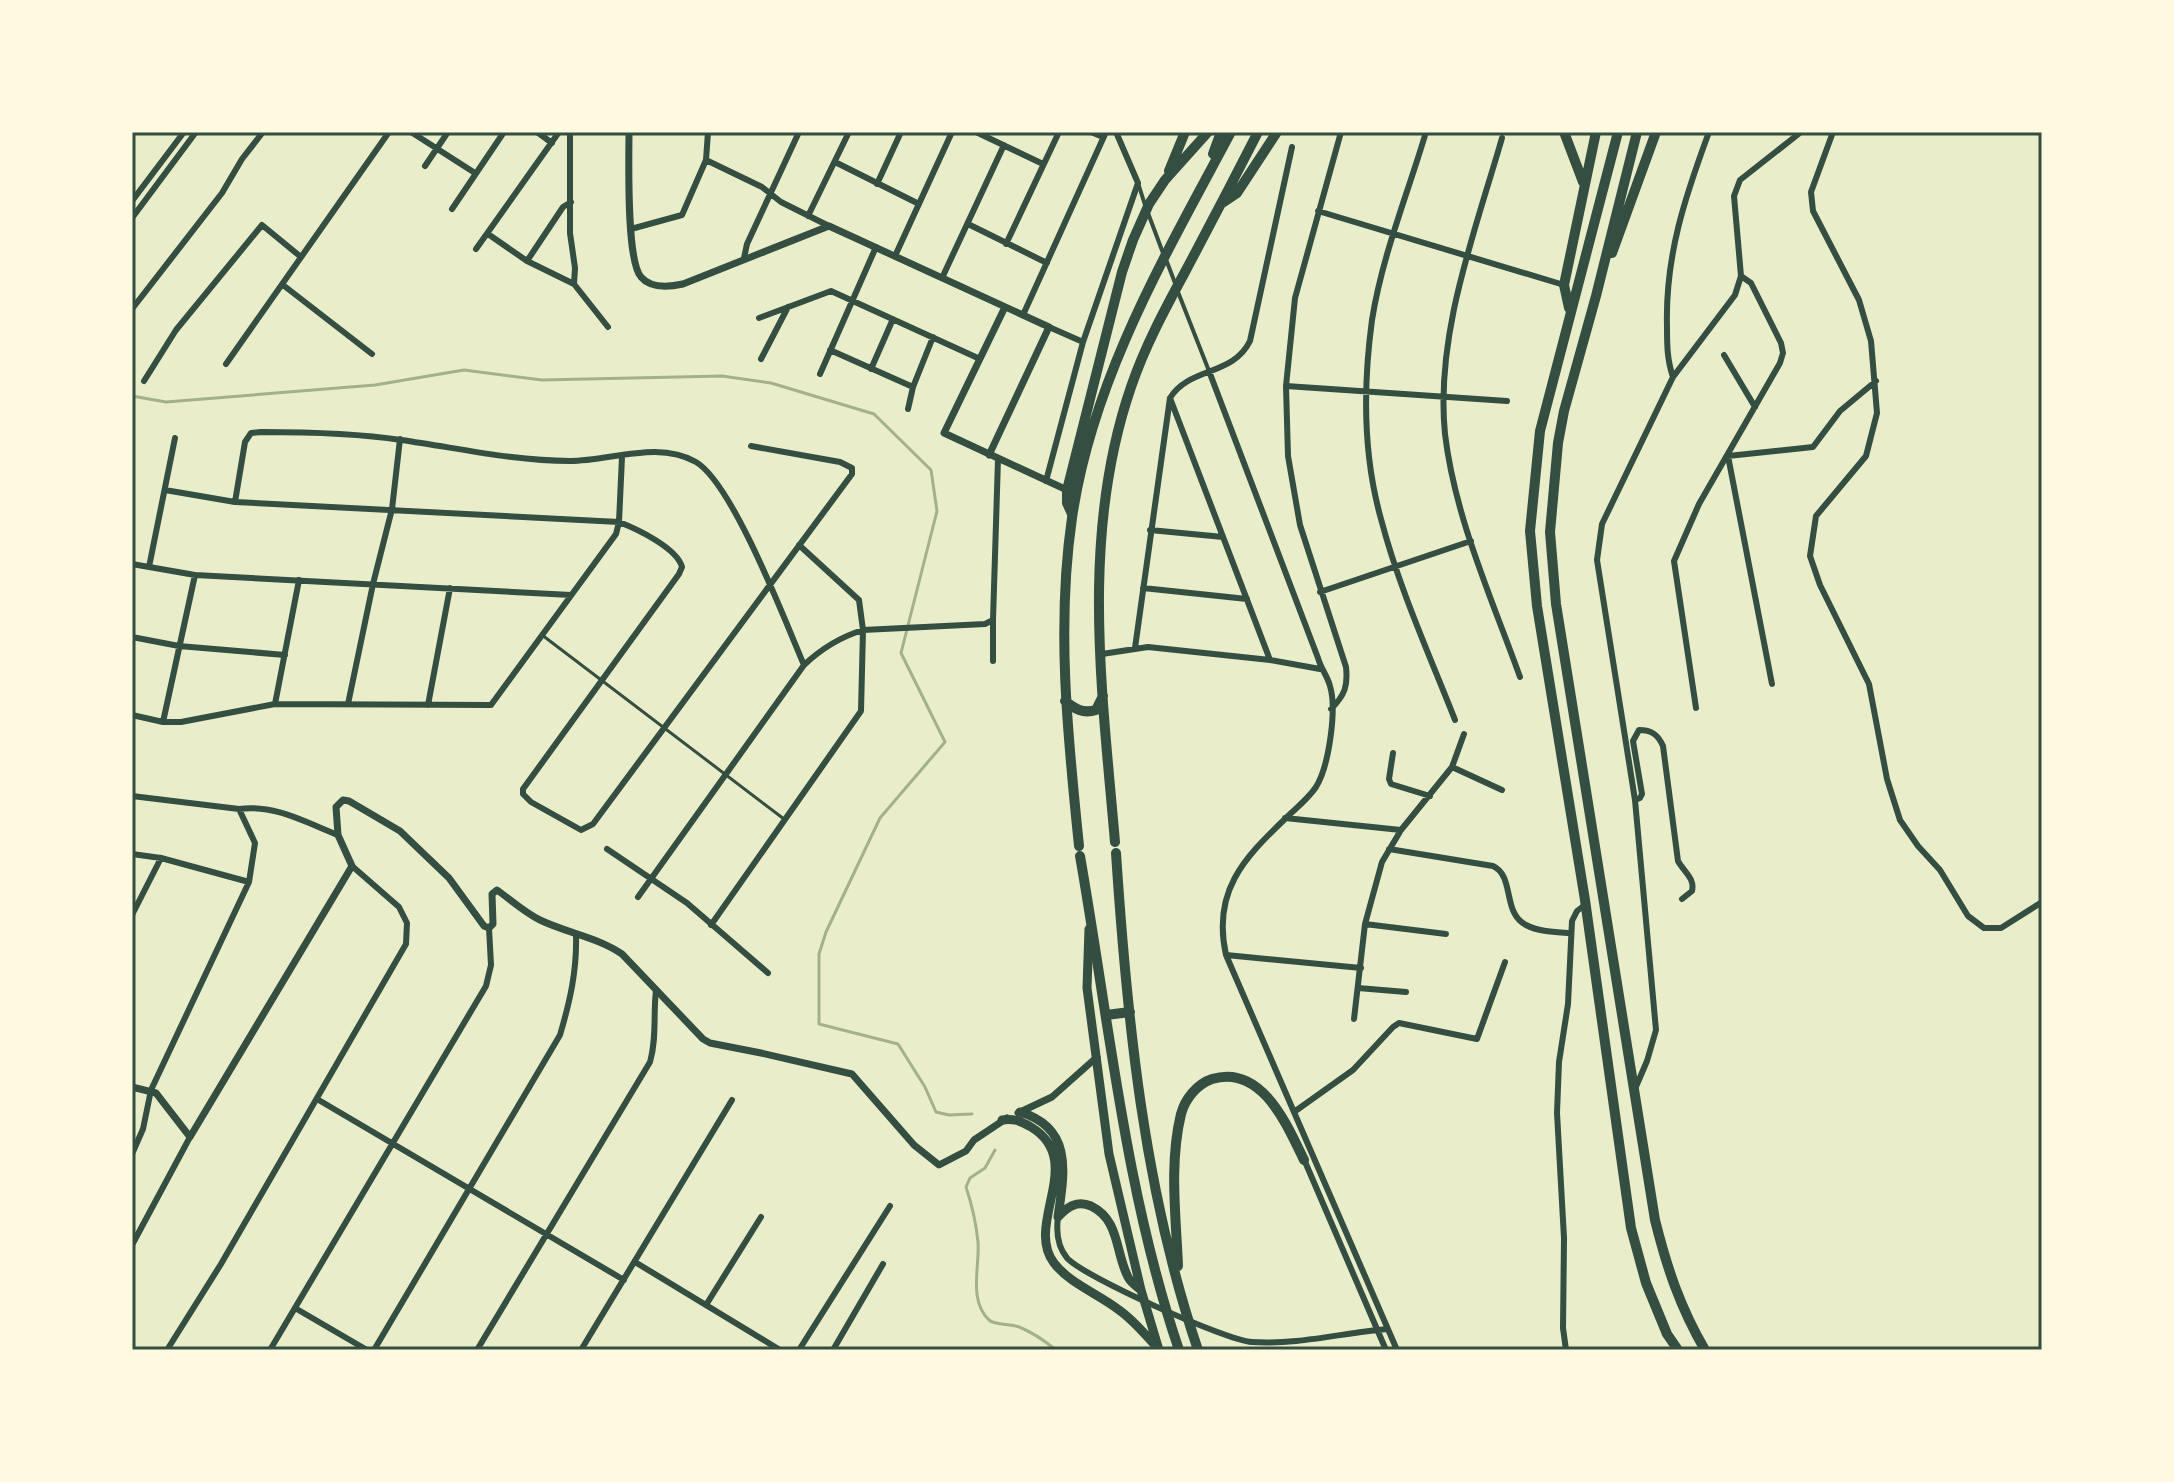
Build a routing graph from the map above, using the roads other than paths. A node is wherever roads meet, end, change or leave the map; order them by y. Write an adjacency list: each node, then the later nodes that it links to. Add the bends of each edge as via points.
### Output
1 (184, 132): 54 (street)
2 (196, 132): 61 (street)
3 (263, 132): 85 (street)
4 (389, 132): 71 (street)
5 (411, 132): 42 (street)
6 (448, 132): 42 (street)
7 (504, 132): 47 (street)
8 (537, 132): 39 (street)
9 (559, 132): 39 (street)
10 (570, 132): 55 (street)
11 (629, 132): 64 (street)
12 (708, 132): 43 (street)
13 (799, 132): 53 (street)
14 (849, 132): 44 (street)
15 (901, 132): 49 (street)
16 (952, 132): 56 (street)
17 (976, 132): 40 (street)
18 (1059, 132): 45 (street)
19 (1091, 132): 37 (street)
20 (1116, 132): 50 (street)
21 (1185, 132): 48 (highway)
22 (1208, 132): 48 (highway)
23 (1221, 132): 52 (highway)
24 (1231, 132): 52 (highway)
25 (1258, 132): 57 (highway)
26 (1277, 132): 57 (highway, via 1237,193)
27 (1341, 132): 59 (street)
28 (1426, 132): 66 (street)
29 (1564, 132): 51 (highway)
30 (1596, 132): 51 (highway)
31 (1618, 132): 86 (highway)
32 (1637, 132): 81 (highway)
33 (1656, 132): 81 (highway)
34 (1709, 132): 103 (street, via 1683,200 1666,297)
35 (1801, 132): 76 (street, via 1740,180 1734,196)
36 (1833, 132): 105 (street, via 1811,192 1813,211 1859,300)
37 (1104, 134): 75 (street)
38 (1502, 138): 72 (street)
39 (552, 143): 65 (street)
40 (1004, 145): 45 (street); 62 (street)
41 (1292, 147): 101 (street, via 1250,341 1232,363)
42 (437, 148): 46 (street); 47 (street)
43 (706, 160): 53 (street); 64 (street, via 682,215)
44 (835, 162): 49 (street); 60 (street)
45 (1043, 164): 67 (street)
46 (425, 166)
47 (475, 173): 58 (street)
48 (1165, 180): 123 (highway, via 1149,204 1122,272)
49 (877, 184): 56 (street)
50 (1138, 184): 93 (street); 101 (street)
51 (1584, 186): 80 (highway)
52 (1200, 190): 126 (highway, via 1100,403)
53 (770, 194): 60 (street); 73 (street)
54 (132, 201)
55 (571, 202): 74 (street); 78 (street)
56 (919, 204): 70 (street)
57 (1220, 205): 150 (highway, via 1151,337 1116,434 1100,535)
58 (452, 209)
59 (1318, 211): 66 (street); 106 (street, via 1295,298)
60 (808, 216): 63 (street)
61 (132, 218)
62 (968, 224): 67 (street); 77 (street)
63 (829, 226): 68 (street); 73 (street)
64 (631, 229): 73 (street, via 635,268 653,285 683,284)
65 (488, 234): 69 (street); 74 (street)
66 (1395, 235): 72 (street); 108 (street, via 1372,318)
67 (1006, 244): 75 (street)
68 (876, 247): 70 (street); 82 (street)
69 (476, 249)
70 (895, 256): 77 (street)
71 (301, 257): 79 (street); 104 (street, via 262,225 176,330)
72 (1468, 257): 80 (street); 109 (street, via 1452,329)
73 (744, 258)
74 (527, 261): 78 (street)
75 (1047, 263): 87 (street)
76 (1741, 276): 103 (street, via 1735,295); 112 (street, via 1751,283 1783,353)
77 (942, 278): 84 (street)
78 (574, 284): 90 (street)
79 (283, 285): 95 (street); 99 (street)
80 (1564, 285): 86 (highway)
81 (1596, 296): 214 (highway, via 1564,411 1550,532 1556,604)
82 (852, 300): 83 (street, via 831,291); 89 (street); 94 (street)
83 (788, 307): 88 (street); 97 (street)
84 (1005, 307): 87 (street); 98 (street)
85 (132, 309)
86 (1570, 310): 193 (highway, via 1540,431 1530,531 1537,606)
87 (1023, 315): 91 (street)
88 (759, 318)
89 (893, 319): 92 (street); 100 (street)
90 (608, 327)
91 (1049, 327): 93 (street); 117 (street)
92 (933, 337): 98 (street); 107 (street)
93 (1083, 342): 121 (street)
94 (830, 350): 100 (street); 102 (street)
95 (372, 354)
96 (1724, 355): 112 (street)
97 (761, 359)
98 (980, 359): 117 (street, via 944,433)
99 (226, 364)
100 (871, 369): 107 (street)
101 (1209, 371): 110 (street, via 1181,385); 155 (street)
102 (820, 374)
103 (1673, 377): 177 (street, via 1602,524 1597,560)
104 (144, 381)
105 (1876, 381): 118 (street, via 1840,411 1813,447); 192 (street, via 1877,413 1866,456 1813,524 1814,571 1869,684 1891,794 1911,838 1979,925 2001,928)
106 (1286, 386): 108 (street); 141 (street, via 1288,456 1300,525)
107 (913, 387): 113 (street)
108 (1366, 391): 109 (street); 133 (street, via 1371,472)
109 (1445, 397): 111 (street); 130 (street, via 1454,487)
110 (1170, 398): 128 (street); 129 (street)
111 (1507, 401)
112 (1755, 407): 118 (street)
113 (908, 409)
114 (175, 438): 122 (street)
115 (400, 439): 119 (street, via 497,457); 124 (street, via 251,433); 125 (street)
116 (751, 446): 131 (street, via 852,468)
117 (989, 455): 120 (street)
118 (1728, 456): 158 (street); 164 (street, via 1674,561)
119 (622, 457): 127 (street); 138 (street, via 654,451 697,463 722,489)
120 (998, 459): 121 (street); 144 (street)
121 (1046, 481): 123 (street)
122 (165, 490): 124 (street); 134 (street)
123 (1067, 490): 126 (highway)
124 (235, 502): 125 (street)
125 (392, 509): 127 (street); 137 (street)
126 (1072, 516): 160 (highway)
127 (619, 522): 142 (street, via 609,546); 157 (street, via 641,530 682,567)
128 (1150, 530): 129 (street); 140 (street)
129 (1223, 537): 143 (street)
130 (1471, 541): 133 (street); 156 (street)
131 (799, 545): 138 (street); 145 (street, via 859,600)
132 (132, 564): 134 (street)
133 (1395, 565): 141 (street); 167 (street)
134 (149, 567): 135 (street)
135 (195, 575): 136 (street); 148 (street)
136 (299, 580): 137 (street); 151 (street)
137 (373, 584): 139 (street); 162 (street)
138 (771, 585): 154 (street); 169 (street)
139 (450, 588): 142 (street); 163 (street)
140 (1143, 588): 143 (street); 149 (street)
141 (1320, 592): 165 (street, via 1348,684 1344,697)
142 (571, 595): 146 (street)
143 (1247, 599): 152 (street)
144 (993, 620): 145 (street); 153 (street)
145 (864, 630): 154 (street, via 831,644); 180 (street, via 861,711)
146 (542, 635): 157 (lane); 163 (street, via 491,705)
147 (132, 637): 148 (street)
148 (179, 646): 151 (street); 168 (street)
149 (1135, 648): 150 (street); 152 (street)
150 (1102, 654): 159 (highway)
151 (285, 655): 161 (street)
152 (1270, 660): 155 (street)
153 (993, 661)
154 (804, 665): 173 (street)
155 (1320, 669): 165 (street, via 1331,689)
156 (1520, 677)
157 (602, 681): 169 (lane); 169 (street, via 526,784 523,794 531,802 581,830 593,824)
158 (1772, 684)
159 (1104, 694): 160 (highway, via 1096,710 1089,712); 209 (highway)
160 (1065, 701): 194 (highway)
161 (275, 704): 162 (street); 168 (street)
162 (348, 704): 163 (street)
163 (428, 705)
164 (1696, 708)
165 (1331, 709): 179 (street, via 1327,756 1316,787)
166 (132, 715): 168 (street)
167 (1455, 720)
168 (163, 722)
169 (663, 730): 173 (lane)
170 (1464, 734): 172 (street)
171 (1393, 753): 176 (street, via 1391,784)
172 (1452, 767): 174 (street); 176 (street)
173 (725, 776): 180 (lane); 188 (street)
174 (1502, 790)
175 (132, 796): 178 (street)
176 (1430, 796): 181 (street)
177 (1635, 800): 191 (street, via 1642,794 1633,741 1639,730 1646,730 1663,746 1678,861 1693,885); 214 (street, via 1656,1030)
178 (239, 809): 182 (street, via 276,810); 189 (street, via 255,843)
179 (1285, 818): 181 (street); 202 (street, via 1229,886 1223,915)
180 (785, 819): 197 (street)
181 (1401, 830): 184 (street)
182 (338, 835): 187 (street); 198 (street, via 336,807 343,800 400,831 449,878)
183 (607, 849): 188 (street)
184 (1389, 849): 196 (street); 199 (street, via 1500,869 1517,920)
185 (132, 854): 186 (street)
186 (161, 858): 189 (street); 195 (street)
187 (352, 866): 216 (street, via 399,907 407,923 406,944); 222 (street)
188 (651, 879): 190 (street); 197 (street)
189 (249, 882): 215 (street)
190 (638, 897)
191 (1682, 899)
192 (2042, 902)
193 (1586, 904): 199 (street, via 1577,911); 256 (highway, via 1631,1228 1646,1283)
194 (1090, 911): 210 (highway); 212 (main road, via 1087,988)
195 (132, 915)
196 (1365, 924): 200 (street); 204 (street)
197 (711, 925): 205 (street)
198 (489, 928): 201 (street, via 494,922 492,894 497,890 536,918); 223 (street, via 486,986)
199 (1570, 933): 255 (street, via 1557,1113)
200 (1446, 934)
201 (576, 935): 207 (street, via 622,954); 226 (street, via 573,992 560,1035)
202 (1226, 955): 204 (street); 219 (street)
203 (1505, 962): 219 (street, via 1477,1039 1399,1023 1353,1070)
204 (1361, 968): 206 (street)
205 (768, 973)
206 (1358, 988): 208 (street); 211 (street)
207 (656, 990): 220 (street, via 710,1043 852,1074 914,1145 939,1165 966,1151); 230 (street, via 650,1062)
208 (1406, 992)
209 (1130, 1012): 210 (highway); 236 (highway, via 1152,1176)
210 (1106, 1015): 251 (highway, via 1134,1179)
211 (1354, 1019)
212 (1097, 1057): 218 (street, via 1052,1097); 235 (main road, via 1114,1181)
213 (132, 1087): 215 (street)
214 (1635, 1089): 257 (highway, via 1669,1275)
215 (151, 1090): 222 (street); 224 (street)
216 (317, 1099): 223 (street); 242 (street)
217 (732, 1100): 232 (street)
218 (1020, 1112): 220 (street); 229 (main road, via 1046,1127 1061,1148)
219 (1294, 1112): 221 (street)
220 (1002, 1120): 241 (main road, via 1025,1124 1052,1151 1055,1176 1045,1241 1053,1262 1120,1310)
221 (1301, 1129): 225 (street); 239 (street)
222 (190, 1137): 231 (street)
223 (393, 1144): 226 (street); 238 (street)
224 (132, 1154)
225 (1304, 1160): 236 (highway, via 1273,1105 1249,1081 1215,1078 1196,1089 1182,1111 1176,1140); 240 (street)
226 (471, 1189): 230 (street); 245 (street)
227 (890, 1206): 249 (street)
228 (761, 1217): 237 (street)
229 (1058, 1217): 235 (main road, via 1074,1204 1102,1212 1112,1225 1127,1275); 240 (street, via 1058,1240 1068,1259 1211,1330 1249,1342 1280,1343)
230 (546, 1234): 234 (street); 246 (street)
231 (132, 1245)
232 (635, 1262): 234 (street); 237 (street)
233 (883, 1264): 250 (street)
234 (624, 1280): 247 (street)
235 (1141, 1290): 241 (main road)
236 (1179, 1292): 252 (highway)
237 (706, 1305): 248 (street)
238 (295, 1308): 243 (street); 244 (street)
239 (1387, 1329): 240 (street); 254 (street)
240 (1376, 1330): 253 (street)
241 (1158, 1349)
242 (167, 1350)
243 (270, 1350)
244 (367, 1350)
245 (374, 1350)
246 (477, 1350)
247 (581, 1350)
248 (780, 1350)
249 (799, 1350)
250 (833, 1350)
251 (1179, 1350)
252 (1198, 1350)
253 (1386, 1350)
254 (1397, 1350)
255 (1566, 1350)
256 (1678, 1350)
257 (1705, 1350)

